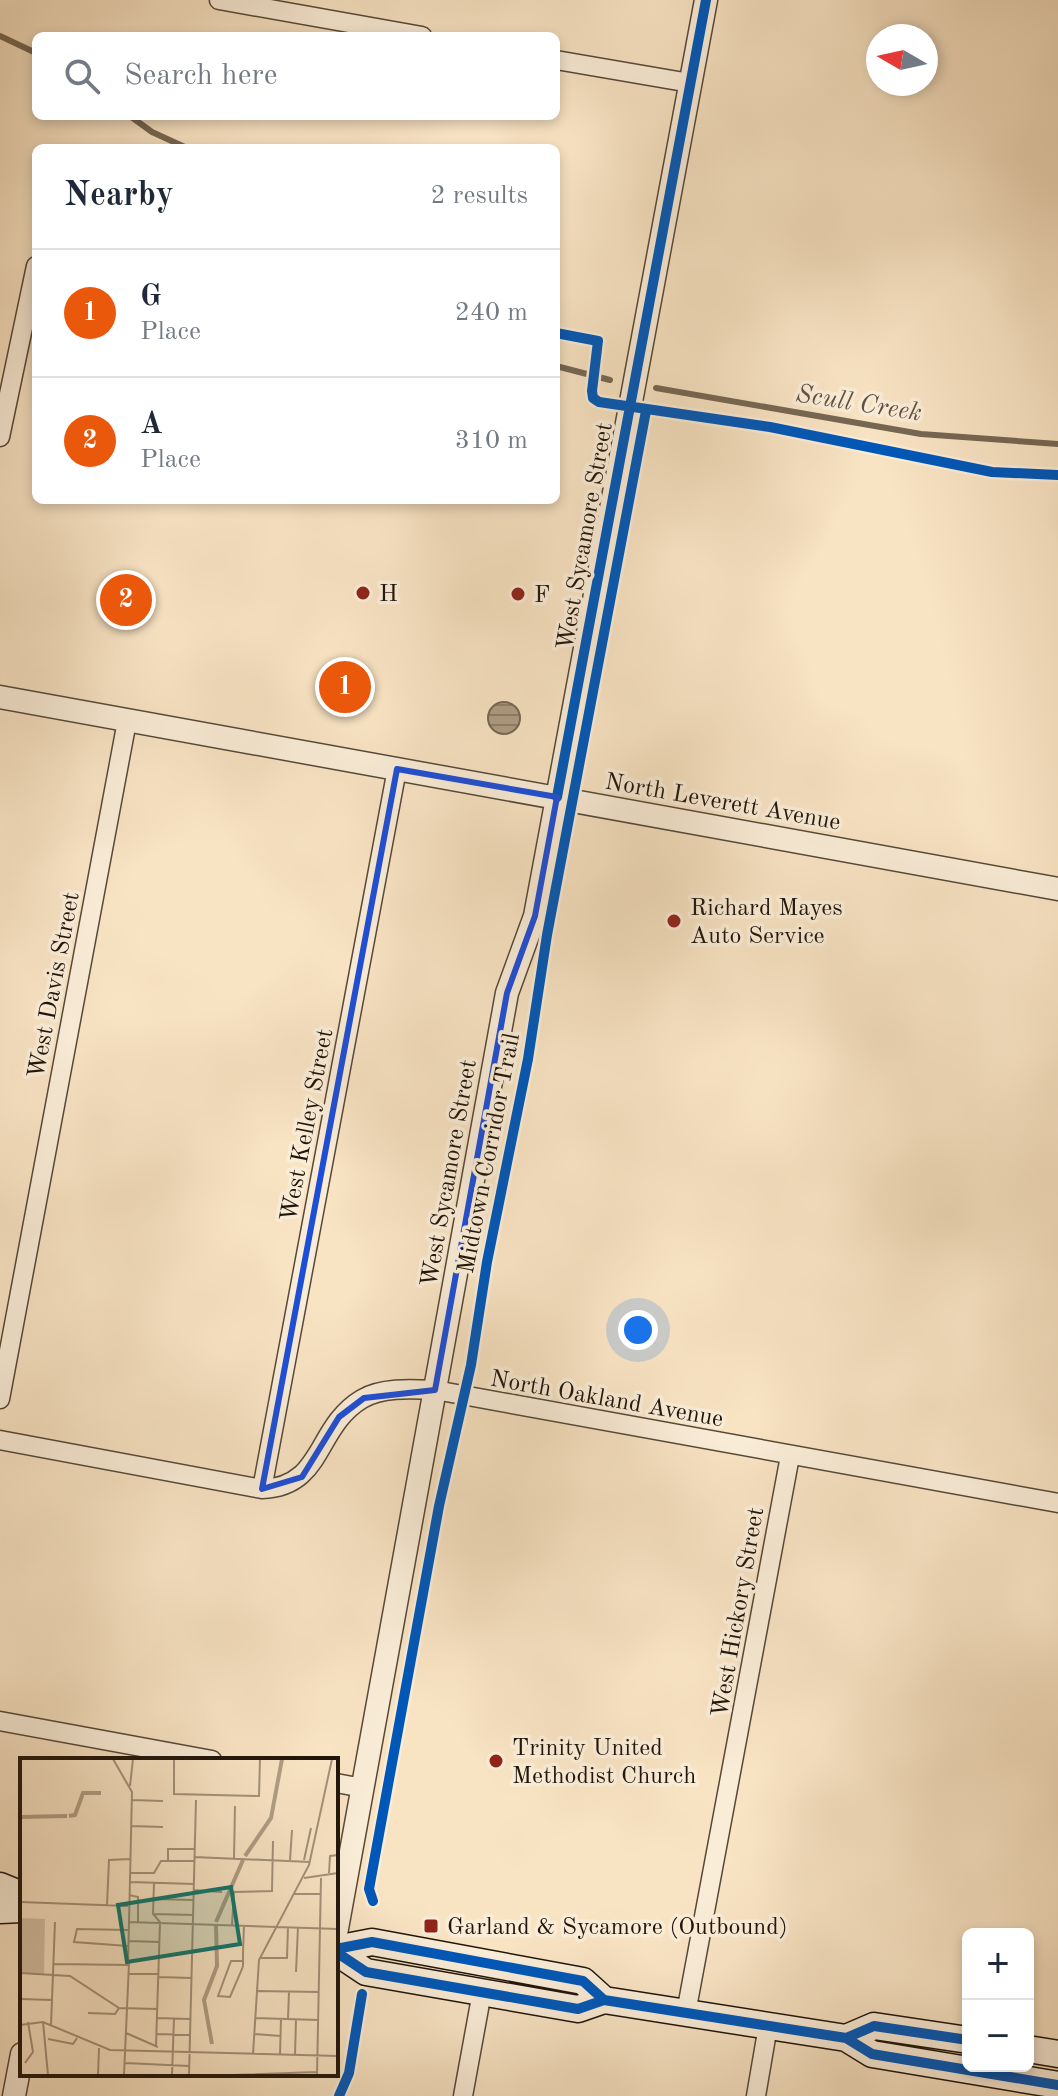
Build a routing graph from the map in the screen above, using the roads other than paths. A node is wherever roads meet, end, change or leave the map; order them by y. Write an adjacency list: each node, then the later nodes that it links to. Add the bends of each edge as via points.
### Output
1 (219, 0): 3 (street)
2 (706, 0): 5 (street, West Sycamore Street)
3 (399, 32)
4 (560, 61): 5 (street)
5 (690, 83): 11 (street, West Sycamore Street)
6 (32, 285): 7 (street)
7 (0, 437)
8 (0, 697): 9 (street, North Leverett Avenue)
9 (127, 721): 10 (street, North Leverett Avenue); 14 (street, West Davis Street)
10 (397, 769): 11 (street, North Leverett Avenue); 17 (street, West Kelley Street)
11 (557, 797): 12 (street, North Leverett Avenue); 13 (street, West Sycamore Street, via 535,916 507,993)
12 (1058, 889)
13 (435, 1390): 16 (street, North Oakland Avenue); 17 (street, North Oakland Avenue, via 402,1389 364,1398 339,1417 302,1477 280,1488); 22 (street, West Sycamore Street)
14 (0, 1399)
15 (0, 1440): 17 (street, North Oakland Avenue)
16 (790, 1456): 18 (street, North Oakland Avenue); 32 (street, West Hickory Street)
17 (262, 1489)
18 (1058, 1503)
19 (0, 1721): 20 (street)
20 (201, 1758)
21 (338, 1783): 22 (street)
22 (363, 1788): 27 (street, West Sycamore Street)
23 (0, 1886): 24 (main road)
24 (20, 1894)
25 (20, 1909): 26 (main road)
26 (0, 1910)
27 (338, 1923)
28 (338, 1950): 31 (main road, via 372,1942 583,1981)
29 (338, 1951): 30 (main road, via 366,1972)
30 (482, 1992): 31 (main road, via 578,2009); 41 (street)
31 (604, 2000): 32 (main road)
32 (686, 2013): 33 (main road)
33 (768, 2026): 34 (main road); 42 (street)
34 (846, 2038): 35 (main road, via 874,2026); 39 (main road, via 872,2054)
35 (962, 2039)
36 (1034, 2050): 37 (main road)
37 (1058, 2054)
38 (20, 2064): 40 (street)
39 (1058, 2085)
40 (14, 2096)
41 (463, 2096)
42 (756, 2096)

